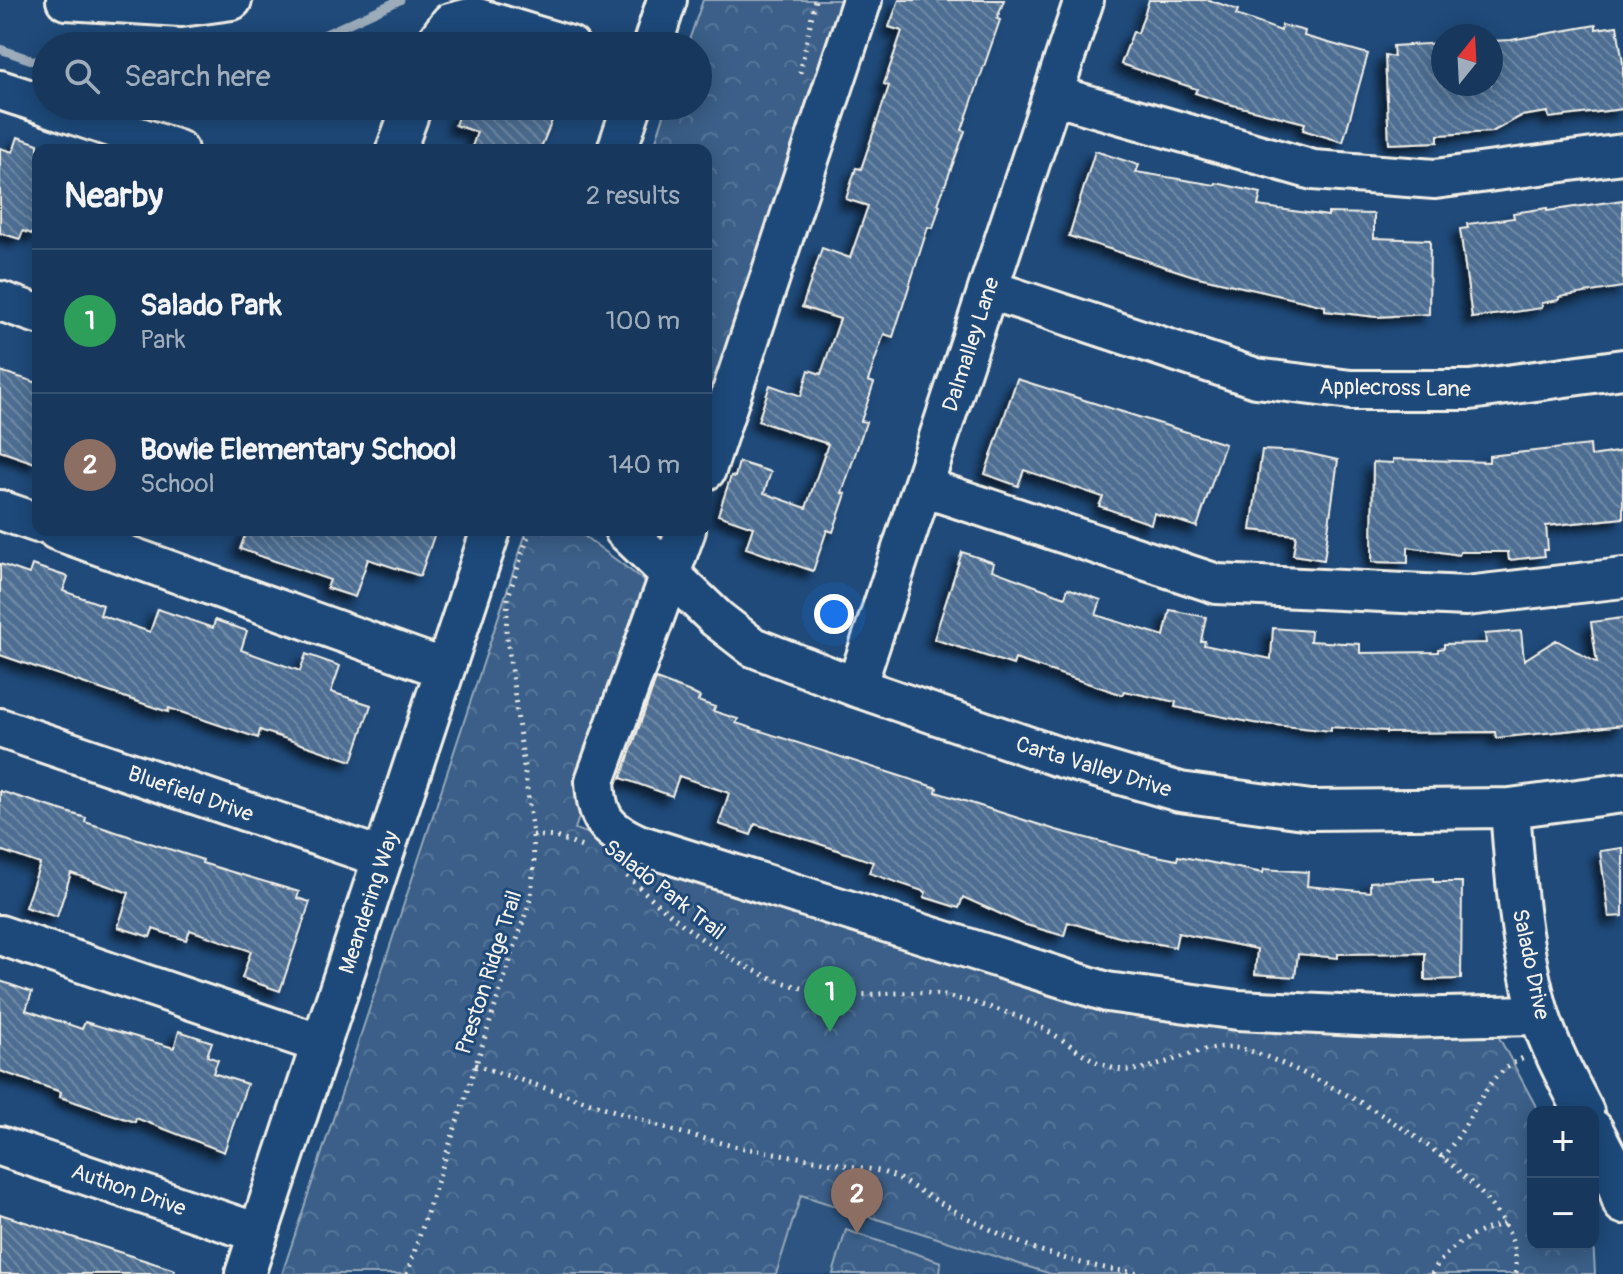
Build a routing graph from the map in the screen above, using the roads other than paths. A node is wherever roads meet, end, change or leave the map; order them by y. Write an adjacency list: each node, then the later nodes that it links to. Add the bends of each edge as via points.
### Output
1 (66, 0): 2 (street, via 181,7)
2 (232, 0)
3 (667, 0): 8 (street)
4 (862, 0): 23 (street)
5 (1084, 0): 10 (street, Dalmalley Lane)
6 (443, 32): 7 (street, via 450,23 474,17)
7 (524, 32)
8 (657, 32)
9 (0, 90): 11 (street)
10 (1053, 95): 18 (street, via 1313,170 1435,179); 19 (street, Dalmalley Lane)
11 (32, 101)
12 (89, 120): 15 (street)
13 (407, 120): 16 (street)
14 (627, 120): 17 (street)
15 (160, 144)
16 (398, 144)
17 (619, 144)
18 (1623, 154)
19 (988, 289): 22 (street, Applecross Lane, via 1256,378 1351,390 1470,390); 24 (street, Dalmalley Lane)
20 (0, 301): 21 (street)
21 (32, 312)
22 (1623, 369)
23 (712, 452)
24 (923, 487): 32 (street, via 1217,584 1466,596); 34 (street, Dalmalley Lane)
25 (0, 510): 26 (street)
26 (32, 521)
27 (73, 536): 33 (street)
28 (489, 536): 33 (street, Meandering Way)
29 (631, 536): 31 (street, Carta Valley Drive)
30 (684, 536): 31 (street)
31 (672, 573): 34 (street, Carta Valley Drive, via 753,647); 40 (street, via 595,781 600,816 616,834 1107,992 1238,1010 1399,1018)
32 (1623, 578)
33 (445, 669): 38 (street, Meandering Way)
34 (856, 687): 37 (street, Carta Valley Drive, via 1180,792 1311,810)
35 (0, 728): 38 (street, Bluefield Drive)
36 (1623, 793): 37 (street, Carta Valley Drive)
37 (1510, 808): 40 (street, Salado Drive, via 1515,878)
38 (383, 858): 41 (street, Meandering Way)
39 (0, 935): 41 (street)
40 (1540, 1015): 42 (street, Salado Drive)
41 (321, 1044): 46 (street, Meandering Way)
42 (1581, 1106)
43 (1599, 1141): 45 (street)
44 (0, 1146): 46 (street, Authon Drive)
45 (1623, 1204)
46 (258, 1233): 47 (street, Meandering Way)
47 (245, 1274)

